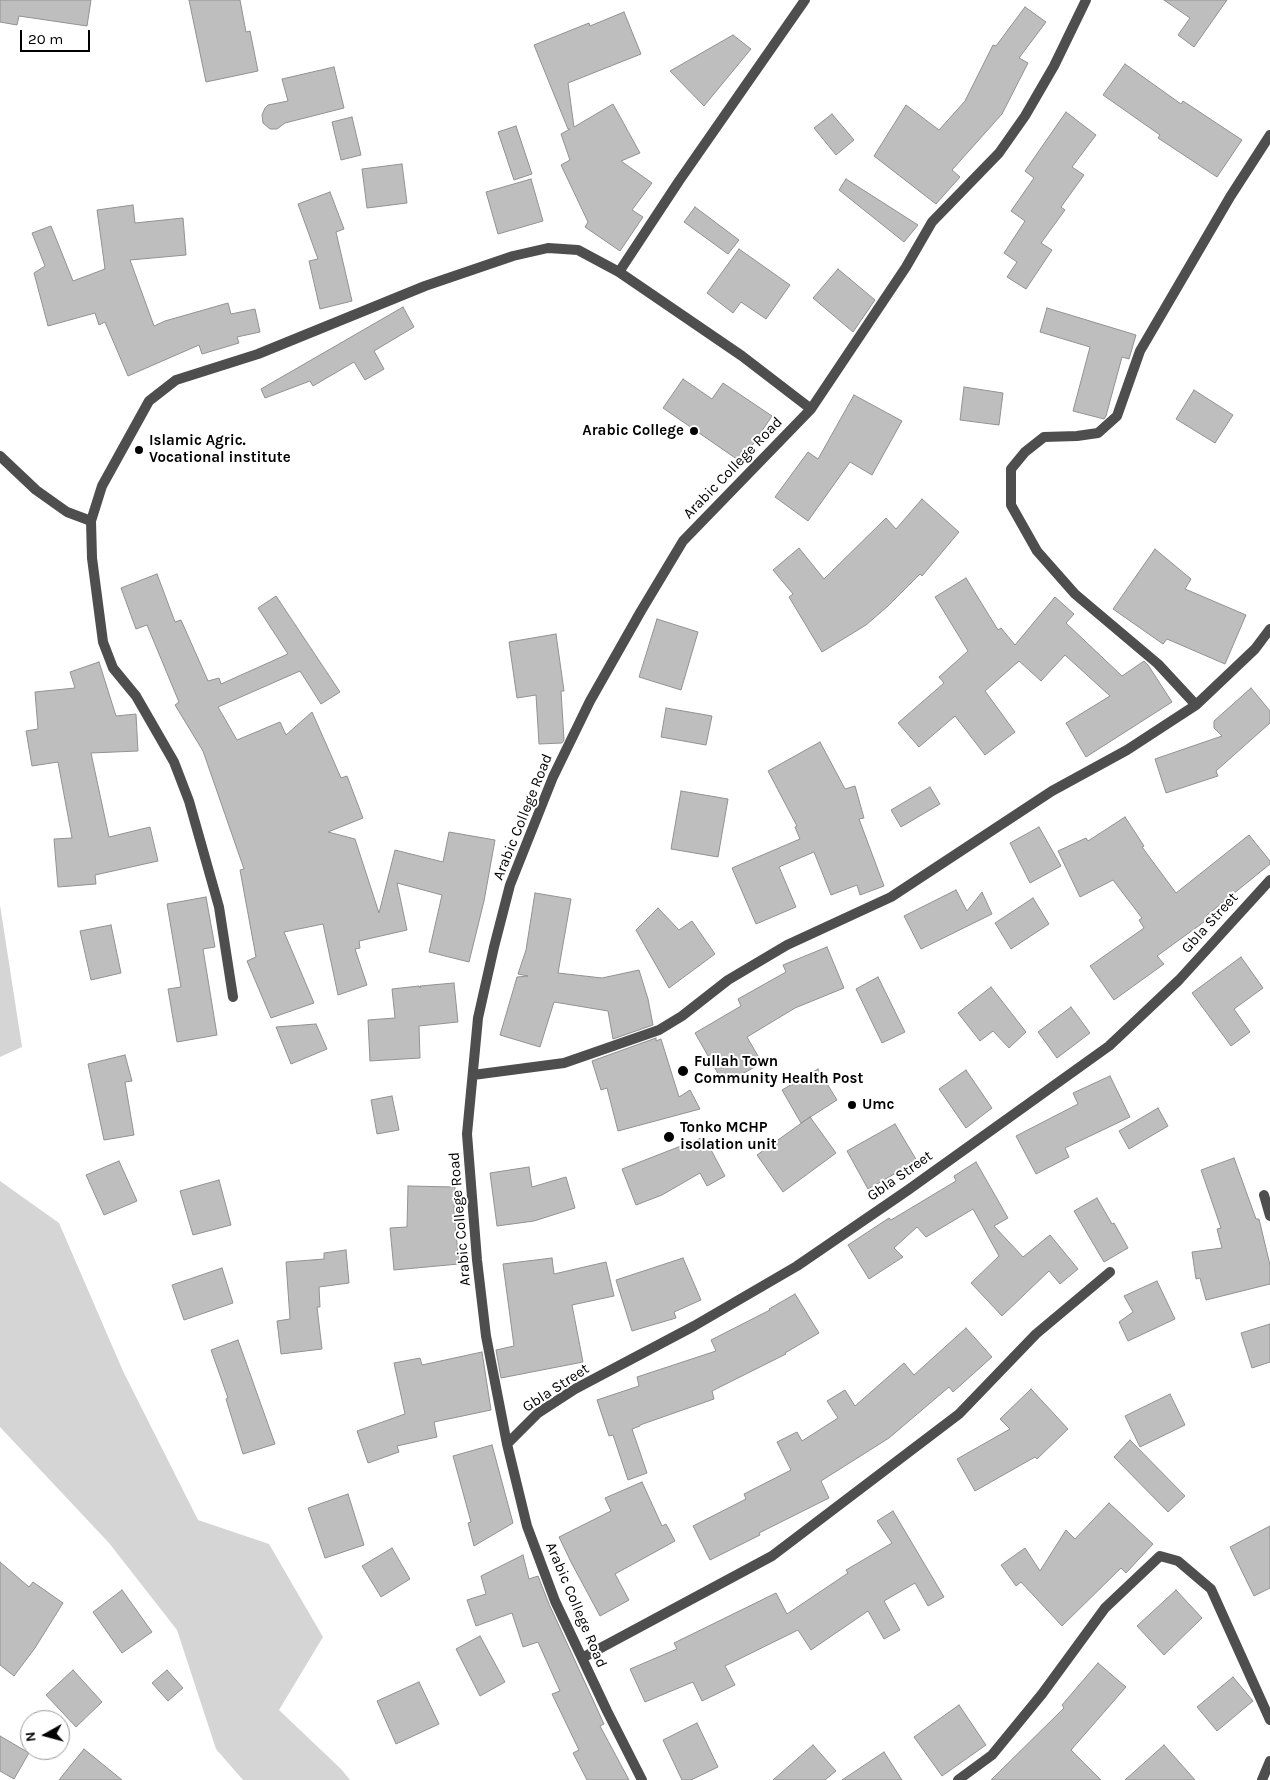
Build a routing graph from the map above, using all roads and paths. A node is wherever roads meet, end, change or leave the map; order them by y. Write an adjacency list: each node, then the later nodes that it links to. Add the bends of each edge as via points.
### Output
1 (805, 0): 4 (street)
2 (1086, 0): 5 (street, Arabic College Road, via 1054,66 1024,116 999,153 932,222 906,267)
3 (1270, 135): 9 (street, via 1140,351 1117,416 1098,433 1044,437 1025,452 1012,469 1010,505 1037,551 1075,594 1158,664)
4 (619, 272): 5 (street, via 742,356); 7 (street, via 578,250 548,248 513,256 425,286 258,354 176,380 149,401 102,486)
5 (811, 409): 12 (street, Arabic College Road, via 683,540 590,701 553,777 510,885 478,1018)
6 (0, 456): 7 (street, via 51,501 67,512)
7 (91, 521): 11 (street, via 92,558 103,642 114,668 136,696 174,762 189,801 219,907)
8 (1270, 629): 9 (street, via 1255,649)
9 (1196, 705): 12 (street, via 1127,750 1052,791 892,897 787,945 728,980 659,1030 564,1063)
10 (1270, 880): 16 (street, Gbla Street, via 1179,980 1109,1046 797,1266 575,1390 538,1414)
11 (233, 997)
12 (473, 1075): 16 (street, Arabic College Road, via 467,1134 477,1260 486,1336)
13 (1264, 1195): 14 (street)
14 (1270, 1216)
15 (1110, 1272): 17 (street, via 1036,1334 959,1414 772,1556)
16 (507, 1444): 17 (street, Arabic College Road, via 527,1526 555,1600)
17 (582, 1658): 20 (street, Arabic College Road)
18 (1270, 1720): 21 (street, via 1211,1588 1178,1561 1160,1556 1105,1608 992,1755)
19 (1270, 1760): 22 (street)
20 (642, 1780)
21 (958, 1780)
22 (1262, 1780)

